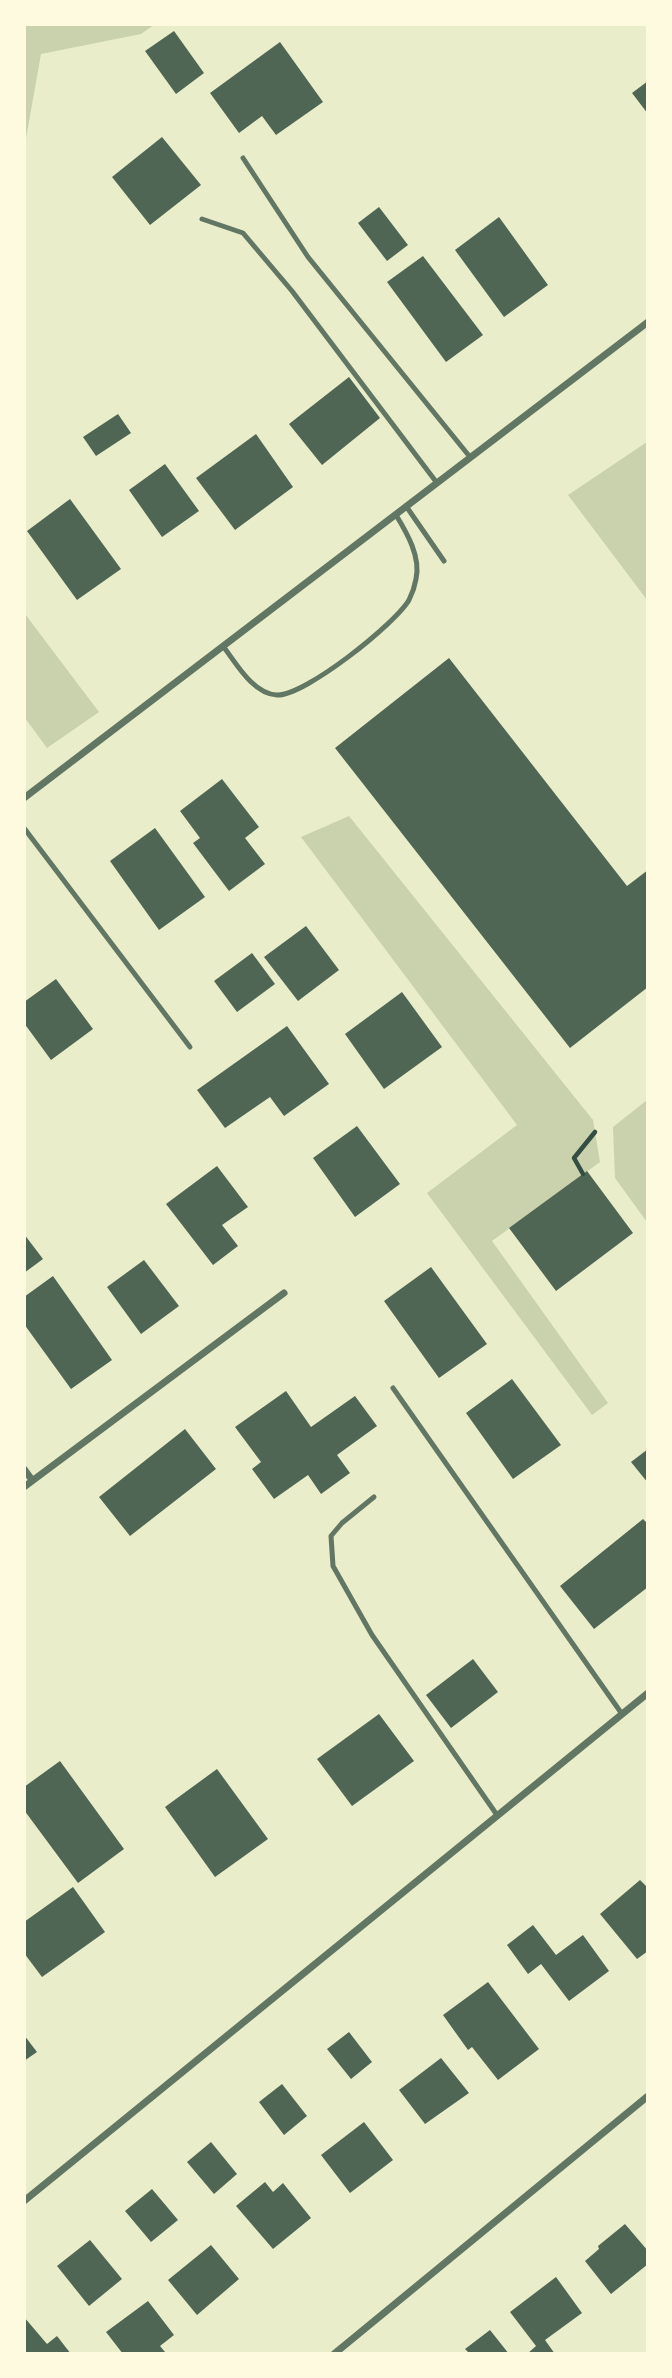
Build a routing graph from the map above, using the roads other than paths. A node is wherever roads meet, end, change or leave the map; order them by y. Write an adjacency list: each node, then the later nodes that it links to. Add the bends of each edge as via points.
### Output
1 (243, 158): 4 (lane, via 308,257)
2 (202, 219): 5 (lane, via 243,233)
3 (648, 322): 4 (street)
4 (471, 457): 5 (street)
5 (437, 483): 6 (street)
6 (406, 506): 7 (street); 8 (lane)
7 (396, 514): 9 (street); 9 (lane, via 414,550 417,576 409,600 390,623 333,667 296,692 276,695 258,688)
8 (444, 561)
9 (223, 646): 10 (street)
10 (24, 798)
11 (24, 828): 12 (lane)
12 (190, 1047)
13 (284, 1293): 16 (street)
14 (393, 1388): 20 (lane)
15 (24, 1469): 16 (street)
16 (33, 1480): 17 (street)
17 (24, 1487)
18 (374, 1497): 21 (lane, via 331,1536 333,1566 372,1635)
19 (648, 1693): 20 (street)
20 (622, 1714): 21 (street)
21 (497, 1815): 23 (street)
22 (648, 2096): 24 (street)
23 (24, 2201)
24 (334, 2354)

